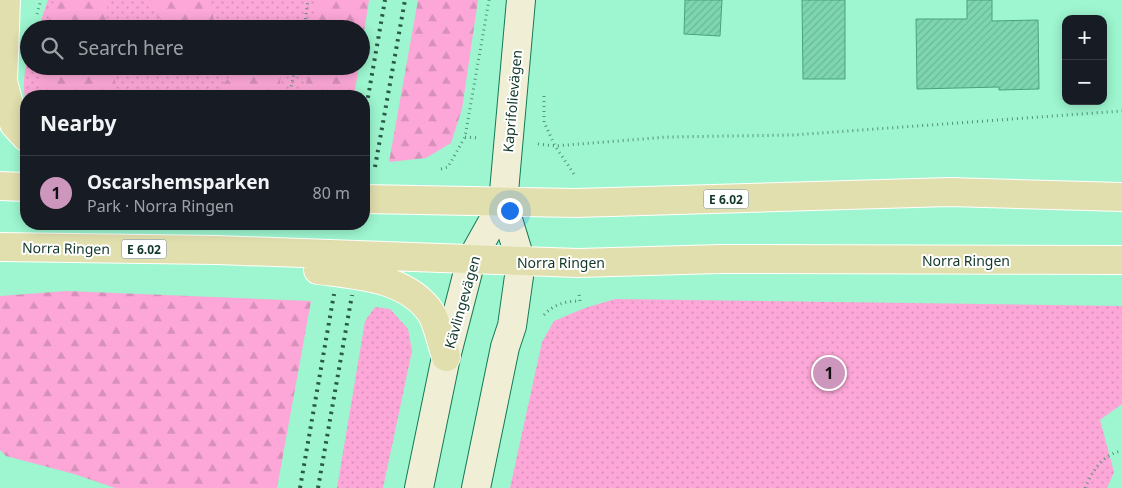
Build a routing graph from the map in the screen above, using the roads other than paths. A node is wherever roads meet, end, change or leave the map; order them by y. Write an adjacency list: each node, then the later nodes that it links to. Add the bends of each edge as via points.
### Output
1 (6, 0): 3 (main road, via 3,81 14,124)
2 (521, 0): 8 (main road, Kaprifolievägen)
3 (20, 131)
4 (0, 186): 5 (main road)
5 (20, 187)
6 (1122, 197): 8 (main road, E 6.02, via 950,192)
7 (370, 199): 8 (main road, E 6.02)
8 (503, 203): 11 (main road, Kävlingevägen); 13 (main road)
9 (0, 247): 10 (main road, Norra Ringen / E 6.02)
10 (216, 250): 11 (main road, Norra Ringen / E 6.02); 14 (main road, via 284,266 372,277 399,286 433,314)
11 (471, 260): 13 (main road, Norra Ringen / E 6.02); 14 (main road, Kävlingevägen)
12 (1122, 260): 13 (main road, Norra Ringen / E 6.02)
13 (521, 262): 16 (main road, via 512,326)
14 (446, 358): 15 (main road, Kävlingevägen)
15 (420, 488)
16 (476, 488)

